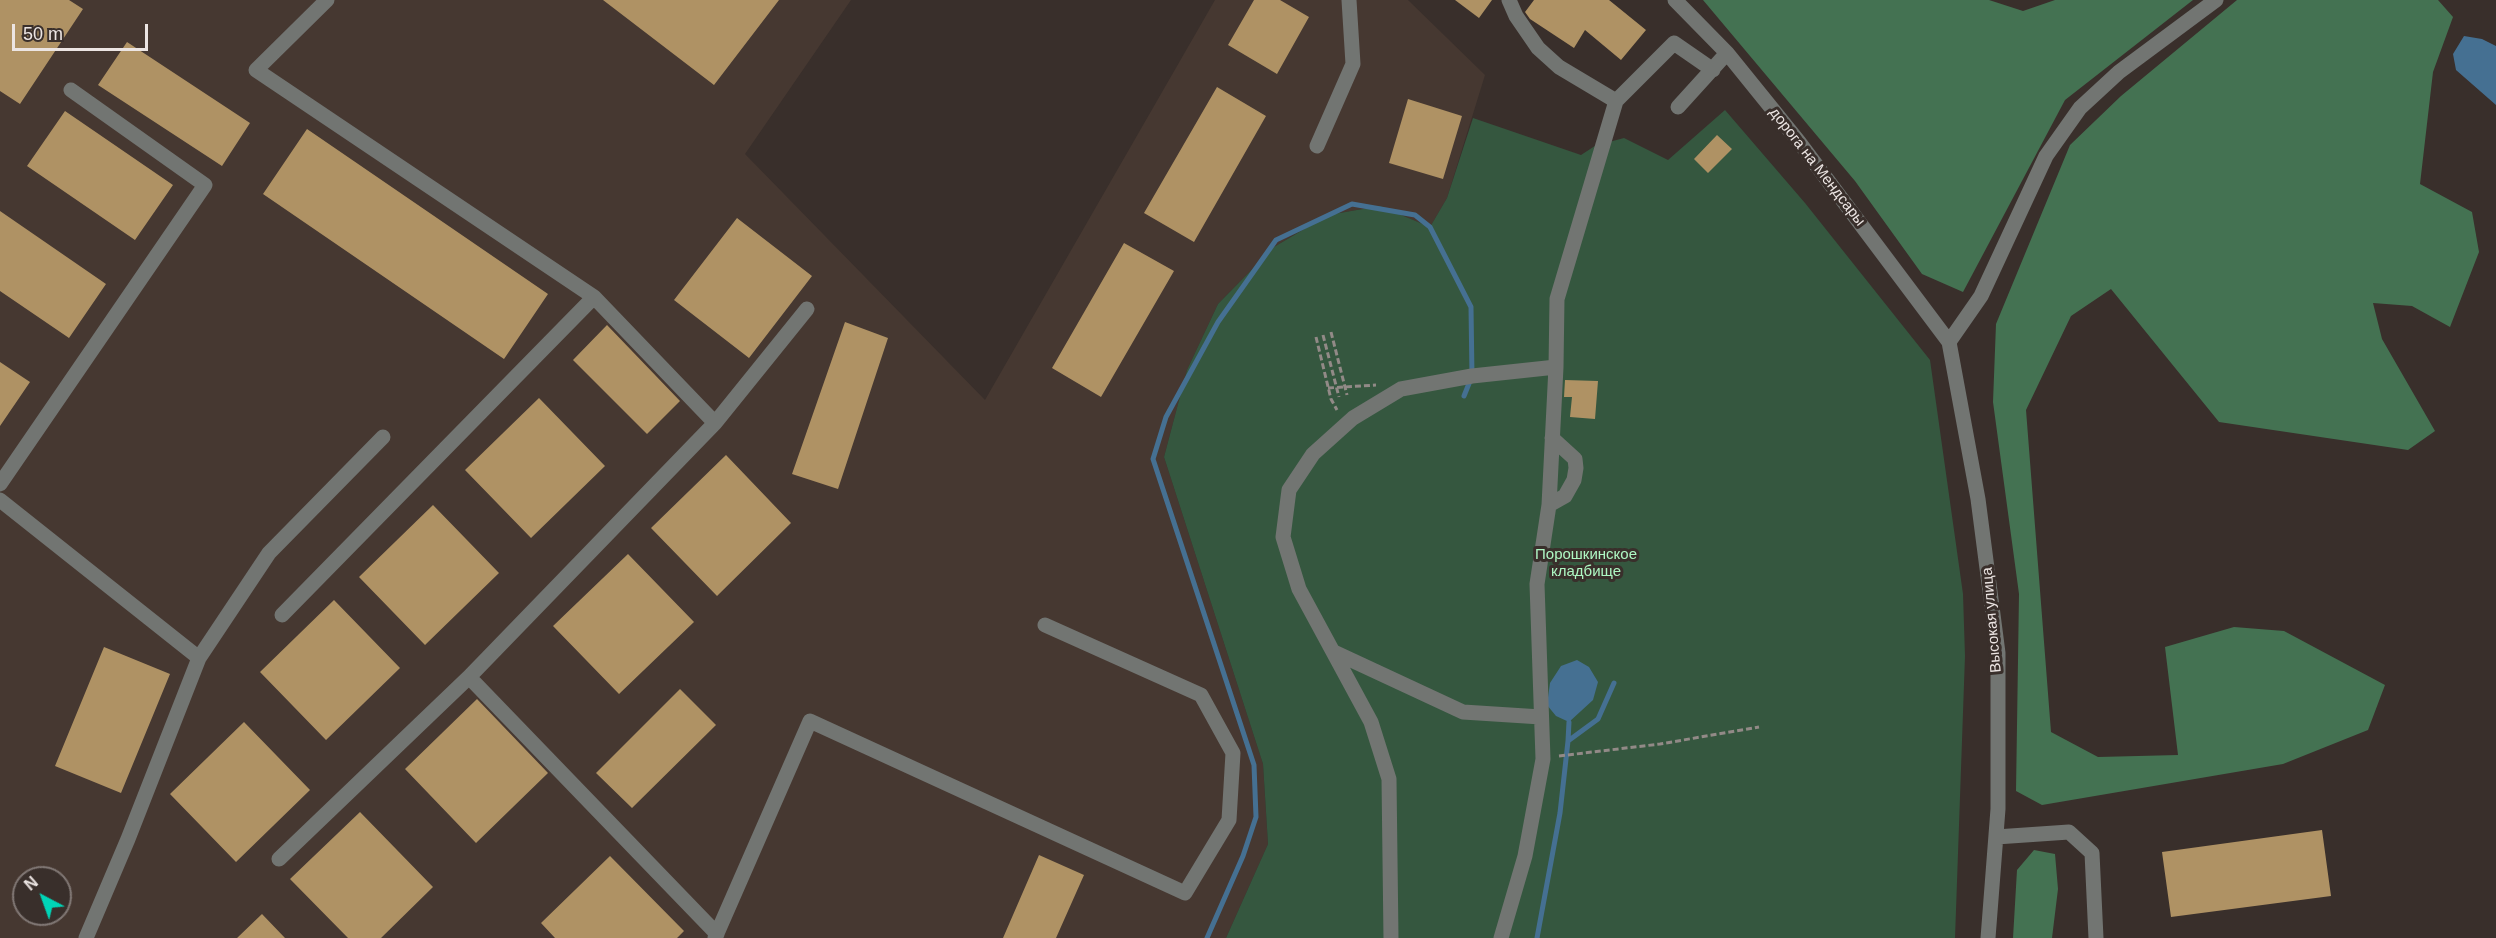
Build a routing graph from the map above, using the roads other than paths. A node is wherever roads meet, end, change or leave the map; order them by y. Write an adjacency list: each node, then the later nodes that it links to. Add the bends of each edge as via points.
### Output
1 (327, 0): 12 (street, via 256,70)
2 (1349, 0): 11 (street, via 1353,64)
3 (1509, 0): 9 (street, via 1538,48 1559,67)
4 (1675, 0): 6 (street, дорога на Мендсары)
5 (2216, 0): 14 (street, via 2119,72 2080,108 2046,156 1981,296)
6 (1728, 53): 7 (street); 14 (street, дорога на Мендсары)
7 (1713, 70): 9 (street, via 1674,43); 10 (street)
8 (71, 90): 19 (street, via 205,185)
9 (1616, 100): 15 (street, via 1557,299)
10 (1678, 107)
11 (1317, 146)
12 (594, 297): 16 (street); 22 (street)
13 (807, 309): 16 (street)
14 (1949, 342): 28 (street, Высокая улица, via 1978,499 1998,653)
15 (1556, 366): 18 (street); 24 (street, via 1401,389 1353,418 1312,454 1289,490 1283,537 1299,589)
16 (715, 423): 26 (street)
17 (383, 437): 25 (street, via 269,553)
18 (1552, 438): 21 (street); 21 (street, via 1575,459 1576,468 1565,496)
19 (0, 484)
20 (0, 500): 25 (street)
21 (1549, 505): 27 (street, via 1537,584)
22 (282, 615)
23 (1045, 625): 30 (street, via 1201,695 1233,753 1228,820 1185,893 810,721)
24 (1334, 652): 27 (street, via 1463,712); 32 (street, via 1371,722 1389,779)
25 (199, 658): 31 (street)
26 (469, 677): 29 (street); 30 (street)
27 (1541, 717): 33 (street, via 1543,759 1525,856)
28 (1996, 837): 34 (street, Высокая улица); 35 (street, via 2069,832 2092,853)
29 (279, 859)
30 (716, 936)
31 (86, 938)
32 (1391, 938)
33 (1501, 938)
34 (1988, 938)
35 (2096, 938)

